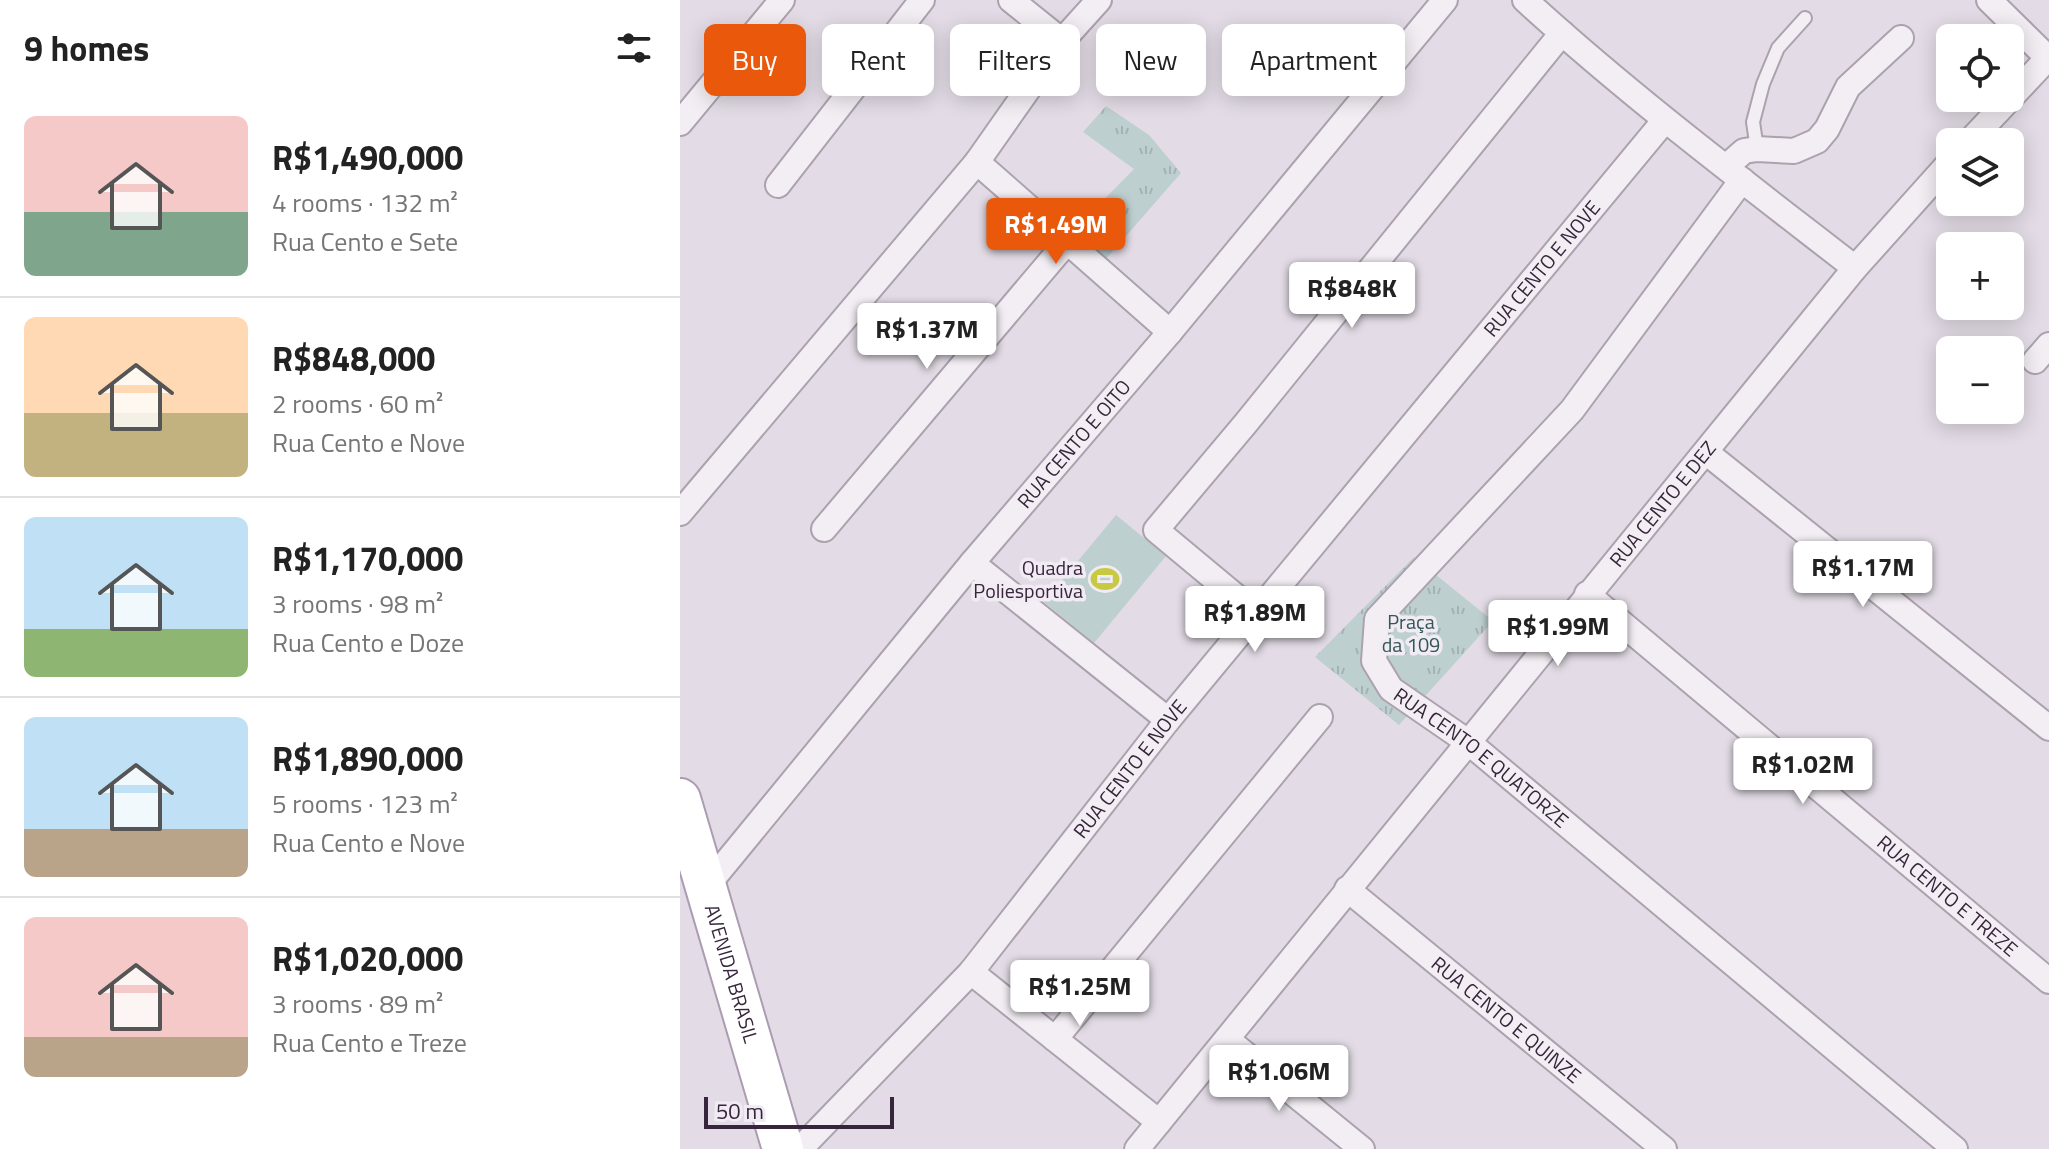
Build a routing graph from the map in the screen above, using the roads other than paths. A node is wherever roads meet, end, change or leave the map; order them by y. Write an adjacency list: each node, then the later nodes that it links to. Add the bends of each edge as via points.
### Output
1 (782, 0): 16 (street)
2 (922, 0): 22 (street)
3 (1011, 0): 9 (street)
4 (1099, 0): 10 (street)
5 (1445, 0): 25 (street, RUA CENTO E OITO)
6 (1525, 0): 11 (street)
7 (1989, 0): 13 (street)
8 (1805, 18): 18 (lane, via 1778,48 1763,84 1753,122)
9 (1041, 24)
10 (1077, 24)
11 (1562, 33): 15 (street); 31 (street, via 1156,530)
12 (1901, 38): 18 (street, via 1848,87 1817,141 1794,151)
13 (2048, 58): 17 (street)
14 (1023, 96): 19 (street)
15 (1665, 120): 20 (street); 31 (street, RUA CENTO E NOVE)
16 (680, 123)
17 (1982, 128)
18 (1757, 149): 20 (street, via 1744,151)
19 (977, 162): 23 (street); 27 (street)
20 (1734, 174): 24 (street); 35 (street, RUA CENTO E QUATORZE, via 1572,410 1377,619 1374,661 1391,689)
21 (1936, 178): 24 (street, RUA CENTO E DEZ)
22 (778, 185)
23 (1066, 243): 25 (street); 28 (street)
24 (1855, 268): 26 (street, RUA CENTO E DEZ)
25 (1170, 332): 29 (street, RUA CENTO E OITO)
26 (1707, 453): 30 (street, RUA CENTO E DEZ); 34 (street)
27 (680, 513)
28 (824, 529)
29 (972, 563): 33 (street); 37 (street, RUA CENTO E OITO)
30 (1587, 594): 35 (street, RUA CENTO E DEZ); 40 (street, RUA CENTO E TREZE)
31 (1257, 614): 33 (street, RUA CENTO E NOVE)
32 (1320, 717): 41 (street)
33 (1168, 720): 39 (street, RUA CENTO E NOVE)
34 (2049, 728)
35 (1468, 742): 38 (street, RUA CENTO E DEZ); 49 (street, RUA CENTO E QUATORZE)
36 (680, 799): 37 (main road, AVENIDA BRASIL)
37 (706, 887): 44 (main road, AVENIDA BRASIL)
38 (1347, 889): 42 (street, RUA CENTO E DEZ); 48 (street, RUA CENTO E QUINZE)
39 (971, 972): 41 (street); 45 (street, RUA CENTO E NOVE)
40 (2049, 981)
41 (1055, 1039): 43 (street)
42 (1228, 1040): 43 (street, RUA CENTO E DEZ); 47 (street)
43 (1159, 1122): 46 (street, RUA CENTO E DEZ)
44 (783, 1149)
45 (800, 1149)
46 (1137, 1149)
47 (1362, 1149)
48 (1664, 1149)
49 (1955, 1149)

